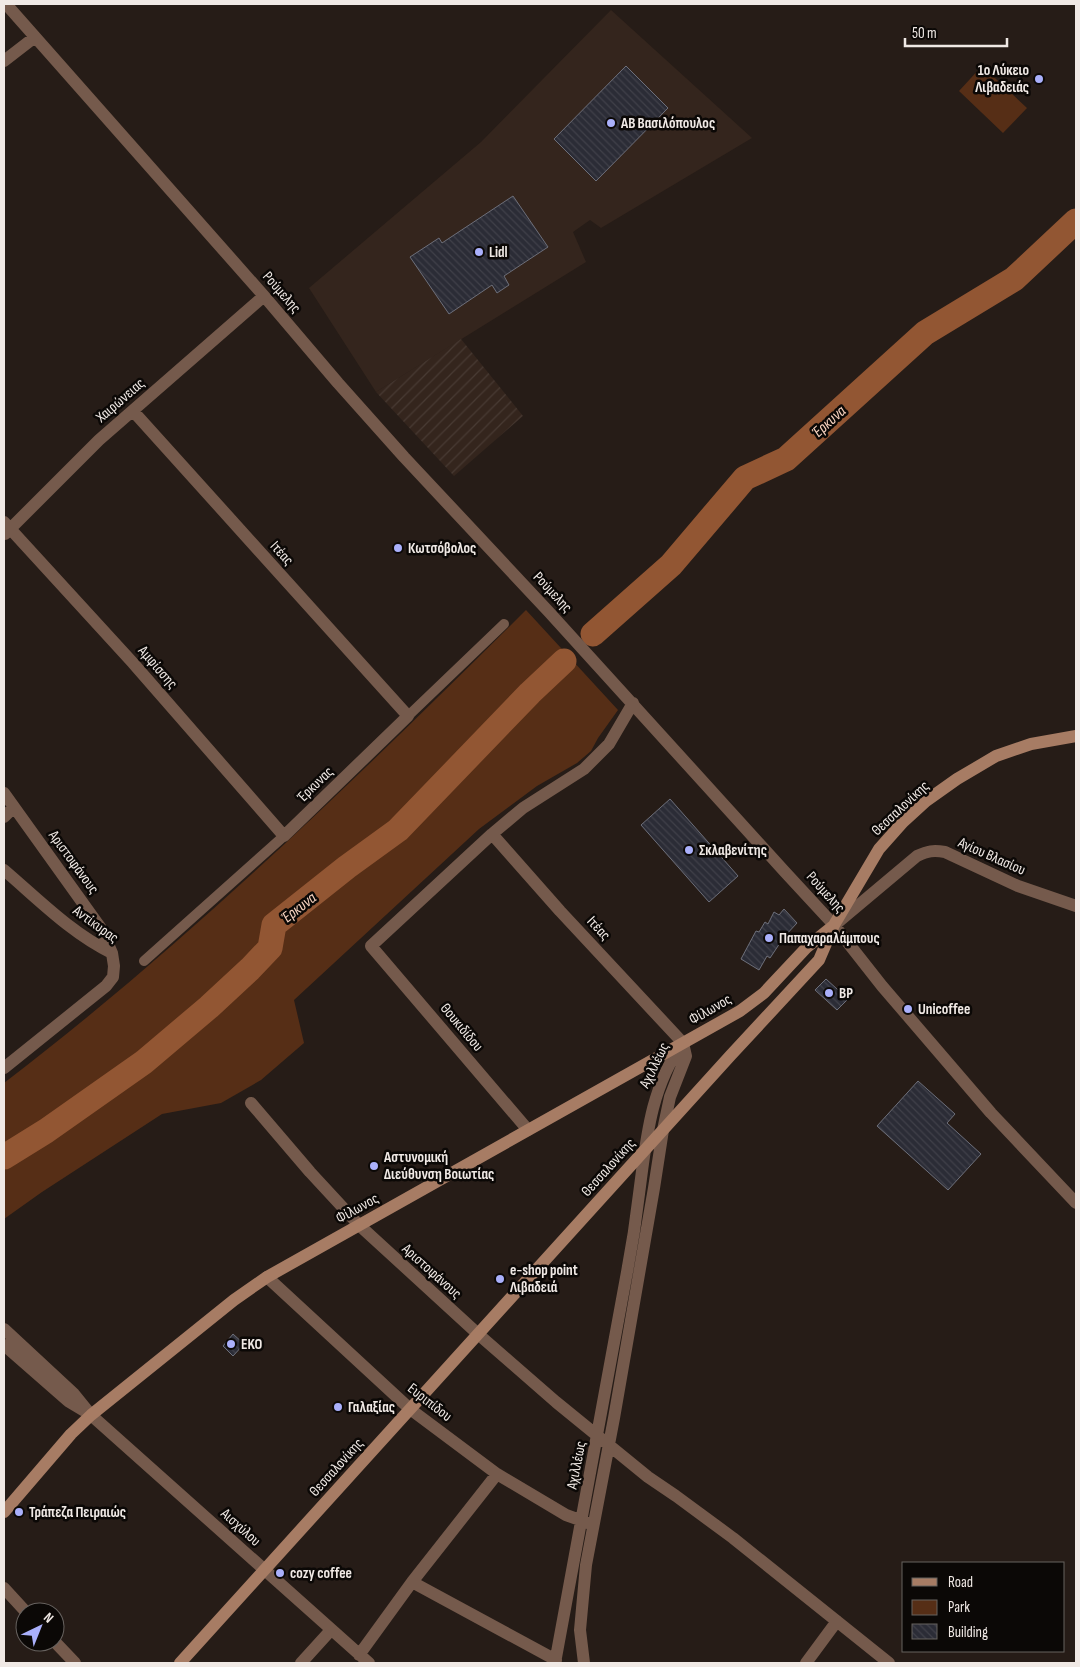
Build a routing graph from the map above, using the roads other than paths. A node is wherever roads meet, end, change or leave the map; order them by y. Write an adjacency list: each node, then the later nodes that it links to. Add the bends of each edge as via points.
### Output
1 (6, 4): 2 (street, Ρούμελης)
2 (35, 37): 3 (street); 4 (street, Ρούμελης)
3 (4, 61)
4 (264, 296): 5 (street, Χαιρώνειας); 8 (street, Ρούμελης, via 338,384)
5 (133, 411): 6 (street, Χαιρώνειας); 9 (street, Ιτέας)
6 (6, 529): 15 (street, Αμφίσσης, via 133,663)
7 (504, 624): 9 (street, Έρκυνας)
8 (633, 703): 14 (street, via 608,744 584,769 523,808); 18 (street, Ρούμελης)
9 (408, 716): 15 (street, Έρκυνας)
10 (1076, 736): 18 (main road, Θεσσαλονίκης, via 1003,753 975,767 926,801 879,849)
11 (4, 792): 12 (street, Αριστοφάνους)
12 (14, 807): 13 (street); 19 (street, Αριστοφάνους, via 100,927)
13 (4, 817)
14 (492, 834): 21 (street, Ιτέας); 24 (street, Θουκιδίδου, via 371,946)
15 (284, 836): 20 (street, Έρκυνας)
16 (4, 870): 19 (street, Αντίκυρας, via 69,926)
17 (1076, 906): 18 (street, Αγίου Βλασίου, via 1018,886 934,850 918,856)
18 (834, 926): 21 (main road, Φίλωνος, via 807,947 753,1002); 25 (main road, Θεσσαλονίκης, via 819,960); 27 (street, Ρούμελης, via 991,1113)
19 (112, 953): 22 (street, Αντίκυρας, via 113,977 106,986)
20 (144, 961)
21 (683, 1043): 24 (main road, Φίλωνος); 25 (street, Αχιλλέως, via 686,1056 670,1097); 26 (street, Αχιλλέως, via 673,1056 656,1096)
22 (4, 1068)
23 (251, 1102): 28 (street, Αριστοφάνους)
24 (528, 1130): 28 (main road, Φίλωνος)
25 (663, 1130): 26 (main road, Θεσσαλονίκης); 36 (street, Αχιλλέως)
26 (644, 1151): 31 (main road, Θεσσαλονίκης); 35 (street, Αχιλλέως, via 636,1224)
27 (1076, 1203)
28 (359, 1225): 29 (main road, Φίλωνος); 31 (street, Αριστοφάνους)
29 (267, 1277): 33 (street, Ευριπίδου); 34 (main road, Φίλωνος)
30 (4, 1330): 34 (street, Αισχύλου, via 74,1394)
31 (478, 1334): 33 (main road, Θεσσαλονίκης); 35 (street, Αριστοφάνους)
32 (4, 1345): 34 (street, Αισχύλου, via 68,1401)
33 (410, 1409): 37 (street, Ευριπίδου); 40 (main road, Θεσσαλονίκης)
34 (91, 1415): 38 (main road, Φίλωνος); 40 (street, Αισχύλου)
35 (598, 1436): 36 (street, Αριστοφάνους); 39 (street, Αχιλλέως)
36 (609, 1446): 39 (street, Αχιλλέως); 44 (street, Αριστοφάνους)
37 (497, 1474): 39 (street, Ευριπίδου, via 566,1515); 41 (street)
38 (4, 1512)
39 (587, 1523): 48 (street, Αχιλλέως); 52 (street, Αχιλλέως, via 580,1630)
40 (264, 1570): 45 (street, Αισχύλου); 50 (main road, Θεσσαλονίκης)
41 (412, 1582): 47 (street); 48 (street)
42 (4, 1588): 43 (street)
43 (17, 1602)
44 (837, 1620): 53 (street); 54 (street, Αριστοφάνους)
45 (331, 1630): 47 (street, Αισχύλου); 51 (street)
46 (65, 1652): 49 (street)
47 (364, 1659)
48 (555, 1661)
49 (75, 1663)
50 (180, 1663)
51 (301, 1663)
52 (584, 1663)
53 (806, 1663)
54 (889, 1663)

